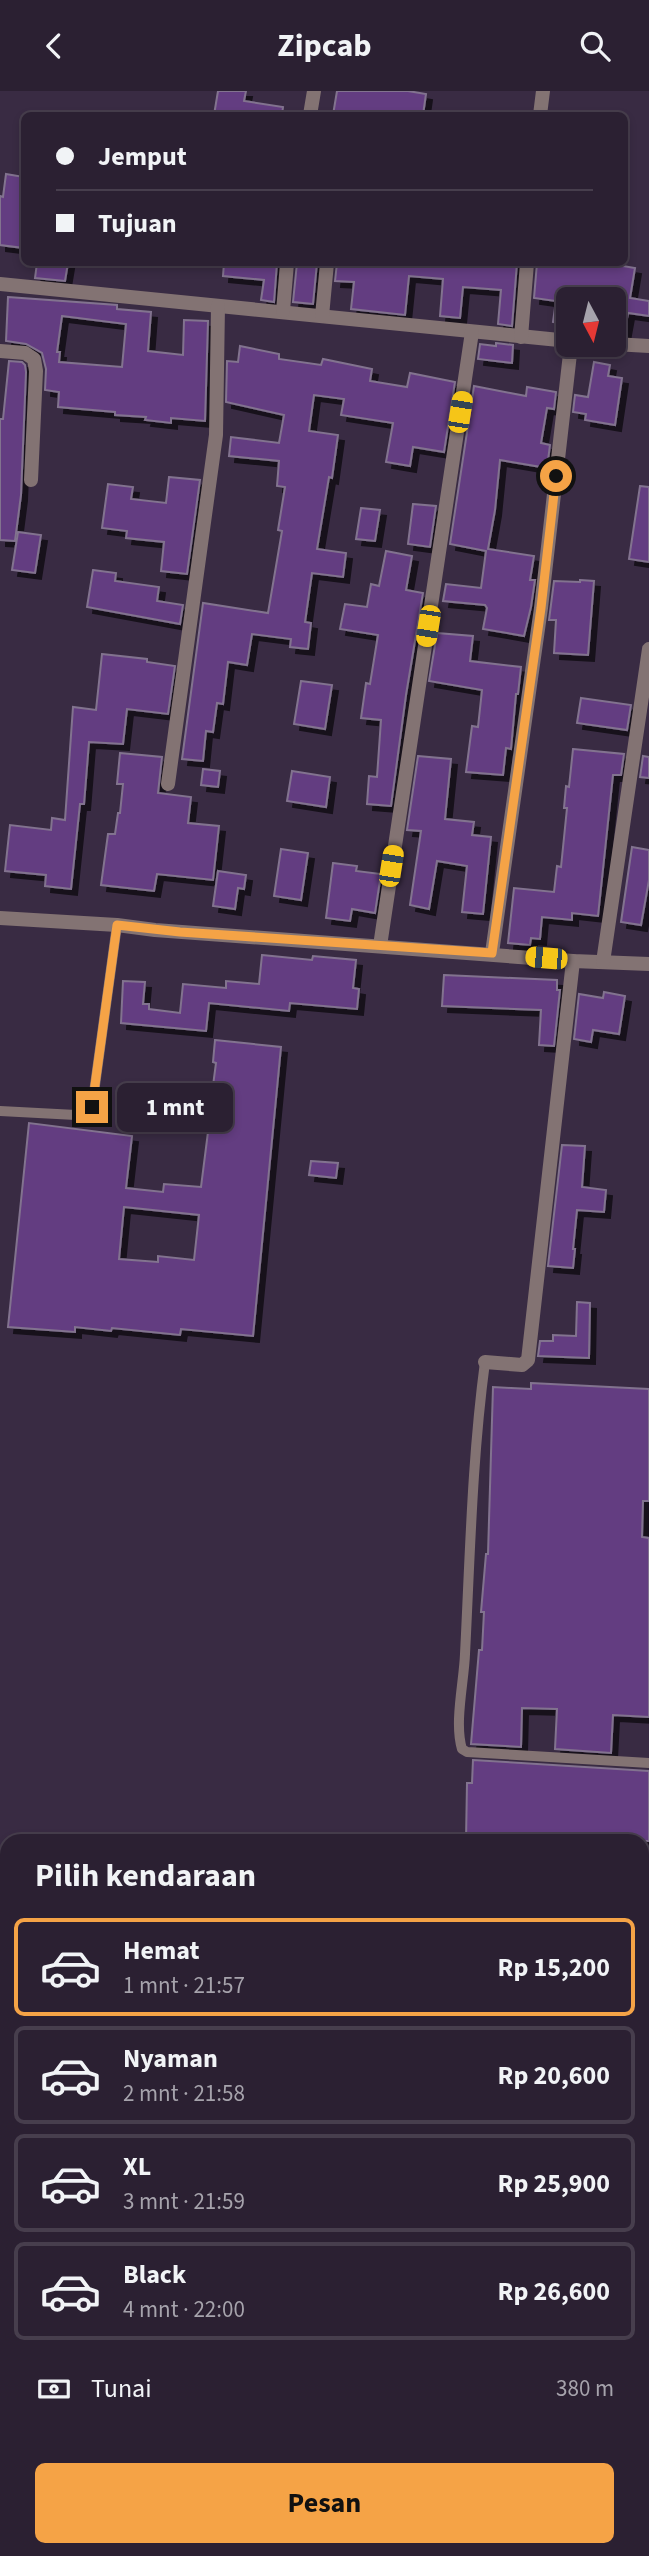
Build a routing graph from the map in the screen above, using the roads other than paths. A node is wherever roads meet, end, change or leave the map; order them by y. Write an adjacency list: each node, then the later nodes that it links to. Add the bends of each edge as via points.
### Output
1 (314, 91): 3 (street)
2 (542, 91): 4 (street)
3 (310, 112)
4 (540, 112)
5 (287, 266): 10 (street)
6 (327, 266): 11 (street)
7 (527, 266): 13 (street)
8 (0, 284): 9 (street)
9 (218, 306): 10 (street); 21 (street, via 216,435)
10 (283, 311): 11 (street)
11 (322, 317): 12 (street)
12 (472, 332): 13 (street); 24 (street)
13 (521, 337): 14 (street)
14 (556, 341)
15 (626, 345): 16 (street)
16 (649, 346)
17 (0, 351): 19 (street, via 25,353 34,359)
18 (568, 357): 25 (street, via 541,608)
19 (31, 480)
20 (649, 649): 27 (street)
21 (168, 784)
22 (0, 918): 23 (street)
23 (117, 925): 24 (street); 29 (lane, via 92,1107 76,1115)
24 (380, 946): 25 (street)
25 (492, 953): 26 (street)
26 (573, 961): 27 (street); 30 (street, via 528,1360 522,1365)
27 (603, 961): 28 (street)
28 (649, 964)
29 (0, 1111)
30 (485, 1362): 31 (lane, via 477,1418 458,1737 462,1749)
31 (649, 1763)

